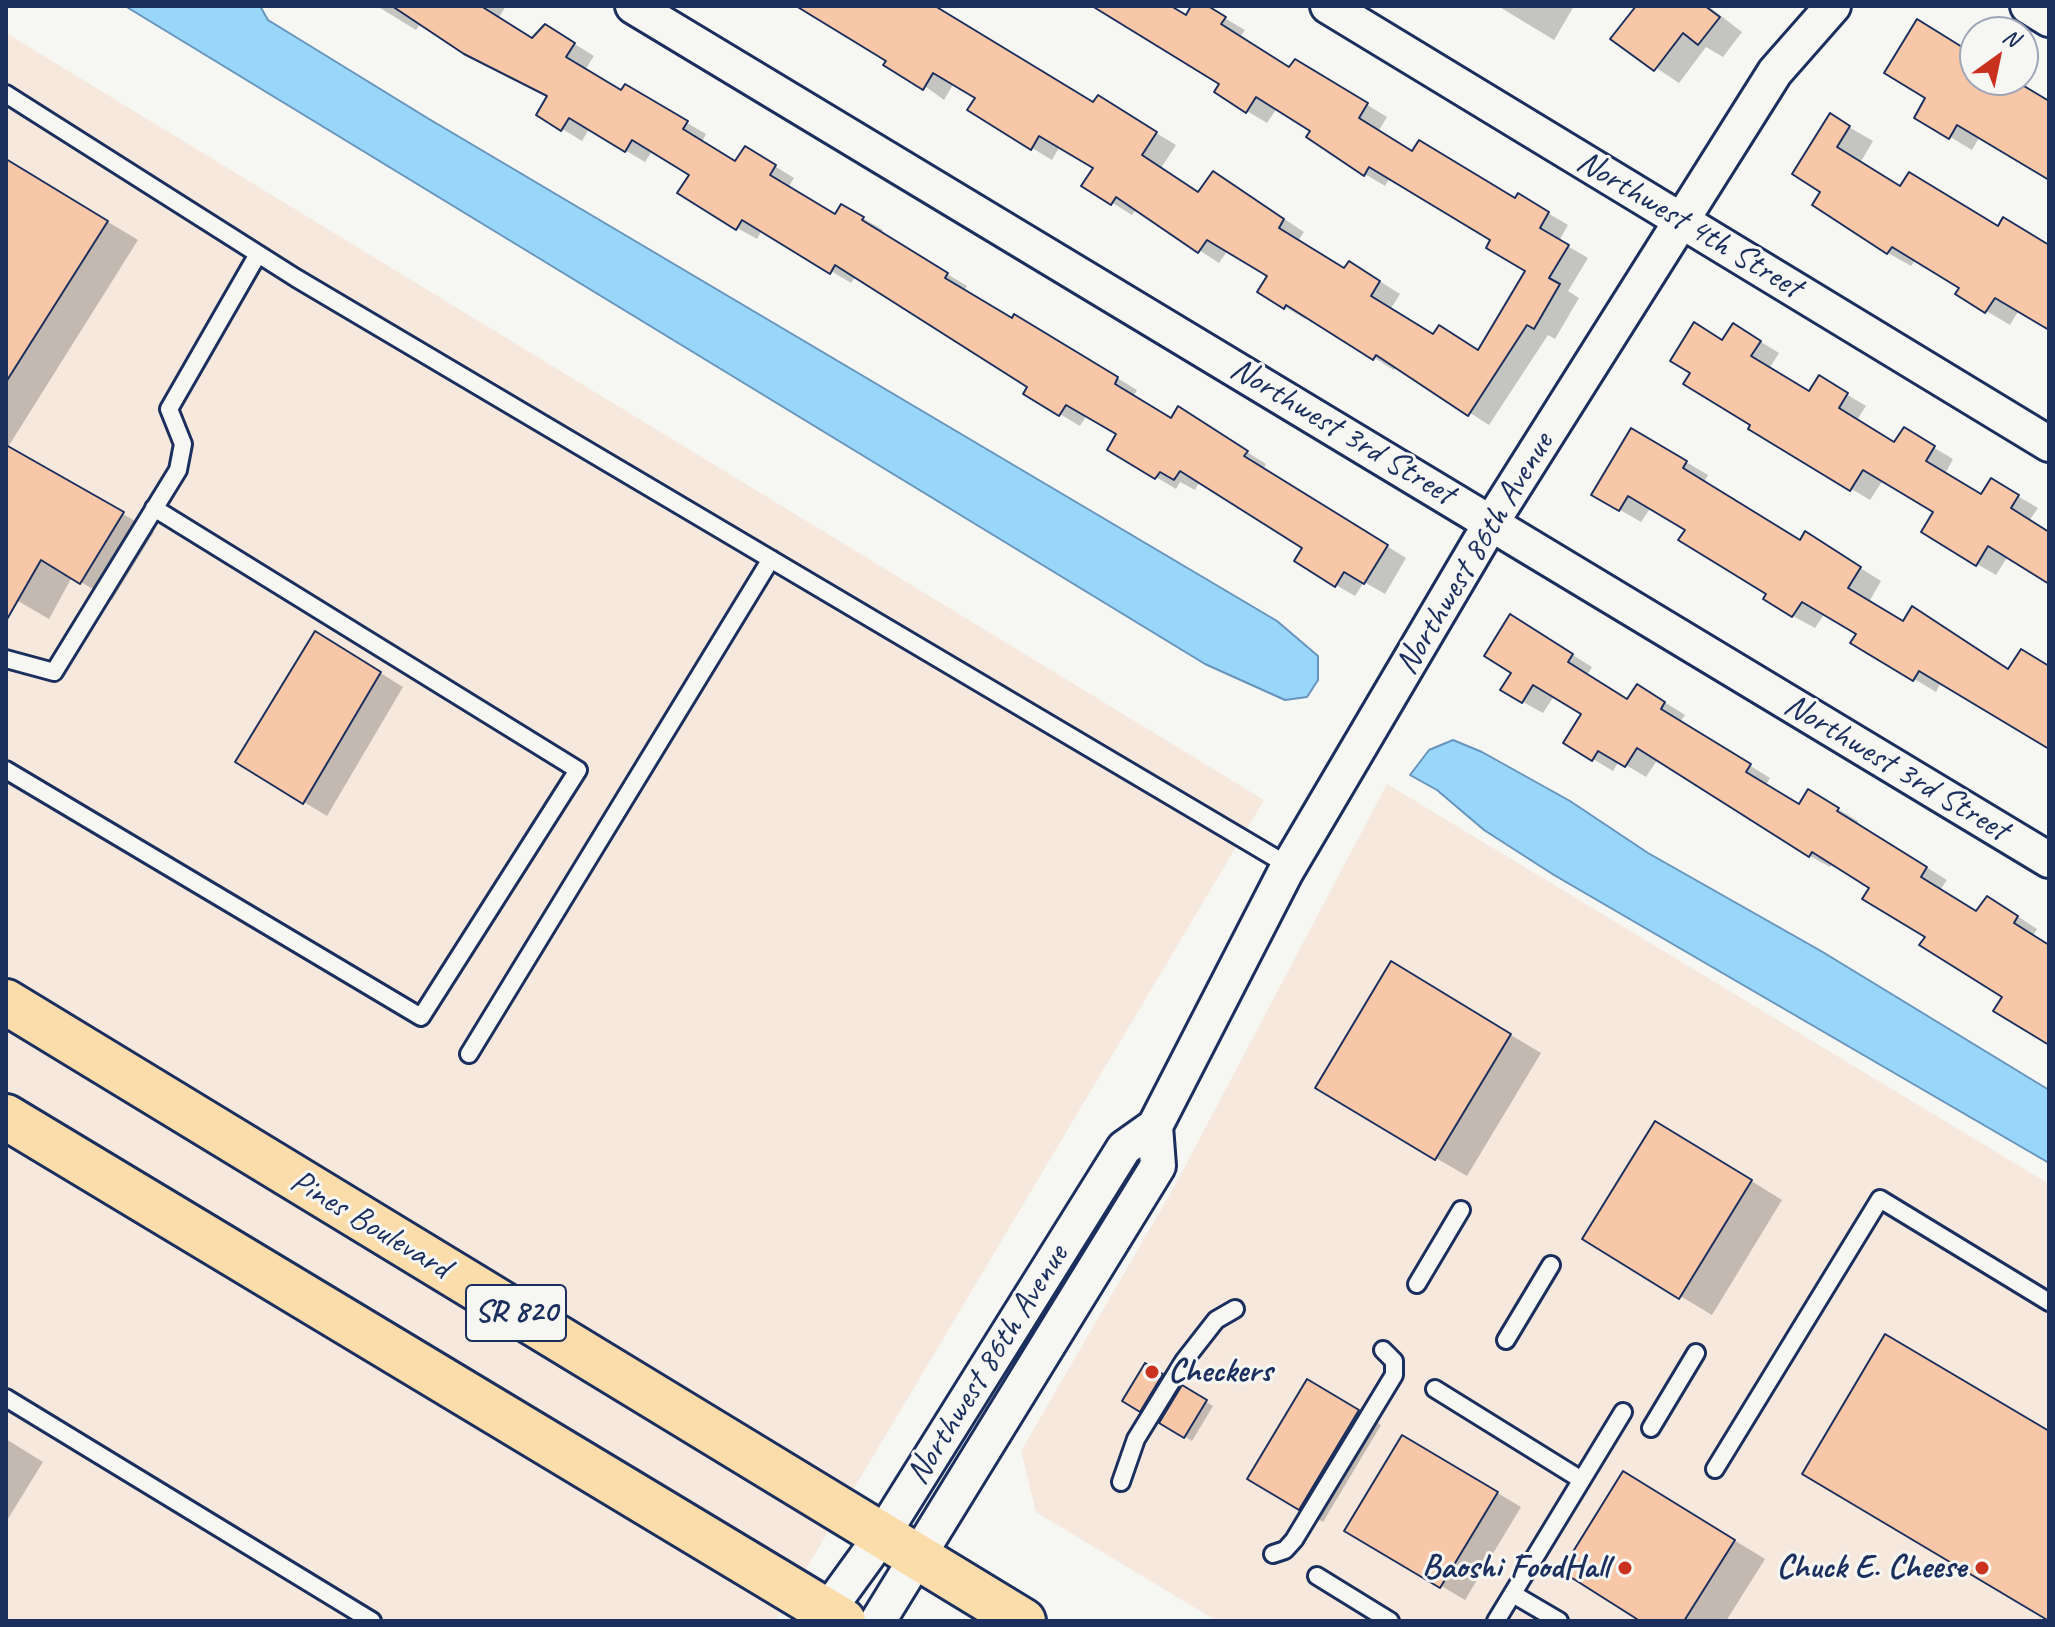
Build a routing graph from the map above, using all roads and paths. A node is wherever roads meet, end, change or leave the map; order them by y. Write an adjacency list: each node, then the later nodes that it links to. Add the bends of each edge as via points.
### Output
1 (633, 6): 11 (street, Northwest 3rd Street)
2 (1328, 6): 7 (street, Northwest 4th Street)
3 (1833, 6): 7 (street, Northwest 86th Avenue, via 1775,72)
4 (2028, 6): 5 (street)
5 (2049, 19)
6 (6, 94): 8 (lane)
7 (1684, 222): 9 (street, Northwest 4th Street); 11 (street, Northwest 86th Avenue)
8 (258, 254): 10 (lane, via 169,409 183,444 178,470); 12 (lane)
9 (2049, 444)
10 (154, 508): 13 (lane, via 54,672); 14 (lane, via 578,770 421,1017)
11 (1491, 523): 15 (street, Northwest 3rd Street); 16 (street, Northwest 86th Avenue)
12 (771, 559): 16 (lane); 18 (lane)
13 (6, 659)
14 (6, 770)
15 (2049, 860)
16 (1289, 866): 35 (street, Northwest 86th Avenue, via 1155,1126 1158,1166)
17 (13, 1010): 35 (highway, Pines Boulevard / SR 820)
18 (469, 1054)
19 (6, 1117): 39 (highway, SR 820)
20 (1461, 1210): 22 (lane)
21 (1551, 1265): 25 (lane)
22 (1417, 1284)
23 (2049, 1302): 32 (lane, via 1880,1199)
24 (1235, 1309): 34 (lane, via 1216,1320 1184,1361 1136,1439)
25 (1506, 1340)
26 (1383, 1350): 36 (lane, via 1394,1361 1394,1375 1294,1540)
27 (1696, 1353): 31 (lane)
28 (1435, 1389): 33 (lane)
29 (6, 1398): 40 (lane)
30 (1623, 1412): 33 (lane)
31 (1651, 1428)
32 (1715, 1469)
33 (1580, 1479): 38 (lane)
34 (1121, 1482)
35 (898, 1546): 39 (street, Northwest 86th Avenue); 41 (street, Northwest 86th Avenue); 42 (highway, Pines Boulevard / SR 820)
36 (1273, 1554)
37 (1317, 1576): 43 (lane)
38 (1513, 1594): 44 (lane); 45 (lane)
39 (830, 1618)
40 (372, 1621)
41 (878, 1621)
42 (1023, 1621)
43 (1390, 1621)
44 (1496, 1621)
45 (1559, 1621)

